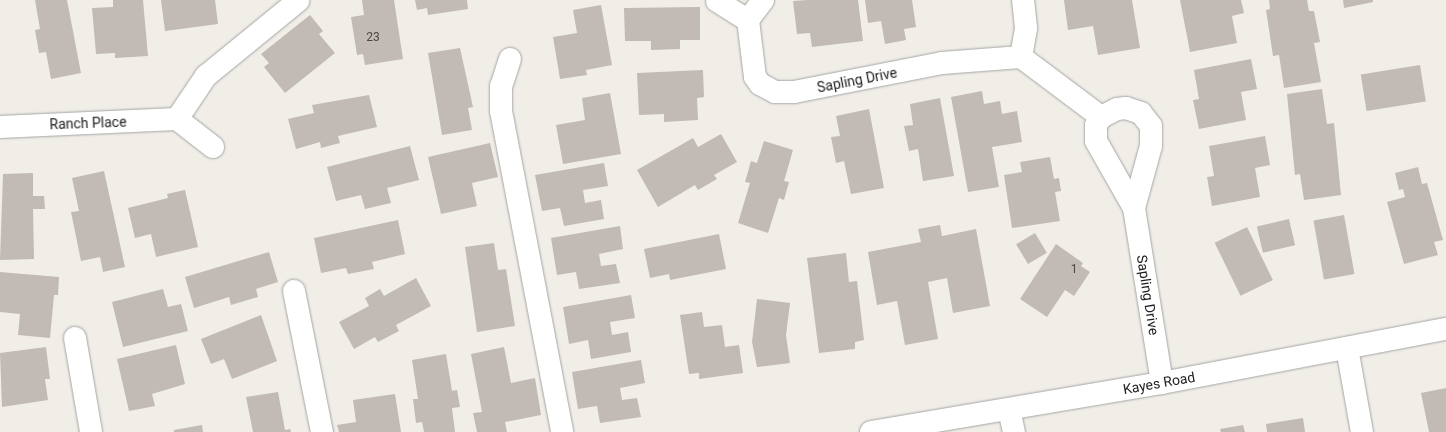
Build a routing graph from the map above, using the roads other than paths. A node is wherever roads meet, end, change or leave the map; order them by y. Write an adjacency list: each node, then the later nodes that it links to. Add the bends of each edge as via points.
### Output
1 (763, 0): 5 (street)
2 (1023, 0): 6 (street, via 1026,28)
3 (298, 1): 9 (street, via 206,76)
4 (717, 1): 5 (street)
5 (748, 20): 6 (street, Sapling Drive, via 755,77 767,89 784,94 942,63)
6 (1021, 57): 8 (street)
7 (510, 59): 21 (street, via 501,86 501,111)
8 (1101, 116): 12 (street, Sapling Drive, via 1096,125 1096,141); 12 (street, Sapling Drive, via 1126,108 1141,113 1151,126 1151,146)
9 (176, 120): 10 (street, Ranch Place); 11 (street)
10 (0, 127)
11 (213, 147)
12 (1134, 208): 17 (street, Sapling Drive)
13 (294, 291): 20 (street)
14 (1446, 329): 16 (street, Kayes Road)
15 (75, 338): 19 (street)
16 (1347, 348): 17 (street, Kayes Road); 24 (street)
17 (1162, 383): 18 (street, Kayes Road)
18 (1009, 410): 22 (street, Kayes Road); 23 (street)
19 (91, 432)
20 (322, 432)
21 (562, 432)
22 (871, 432)
23 (1014, 432)
24 (1362, 432)

